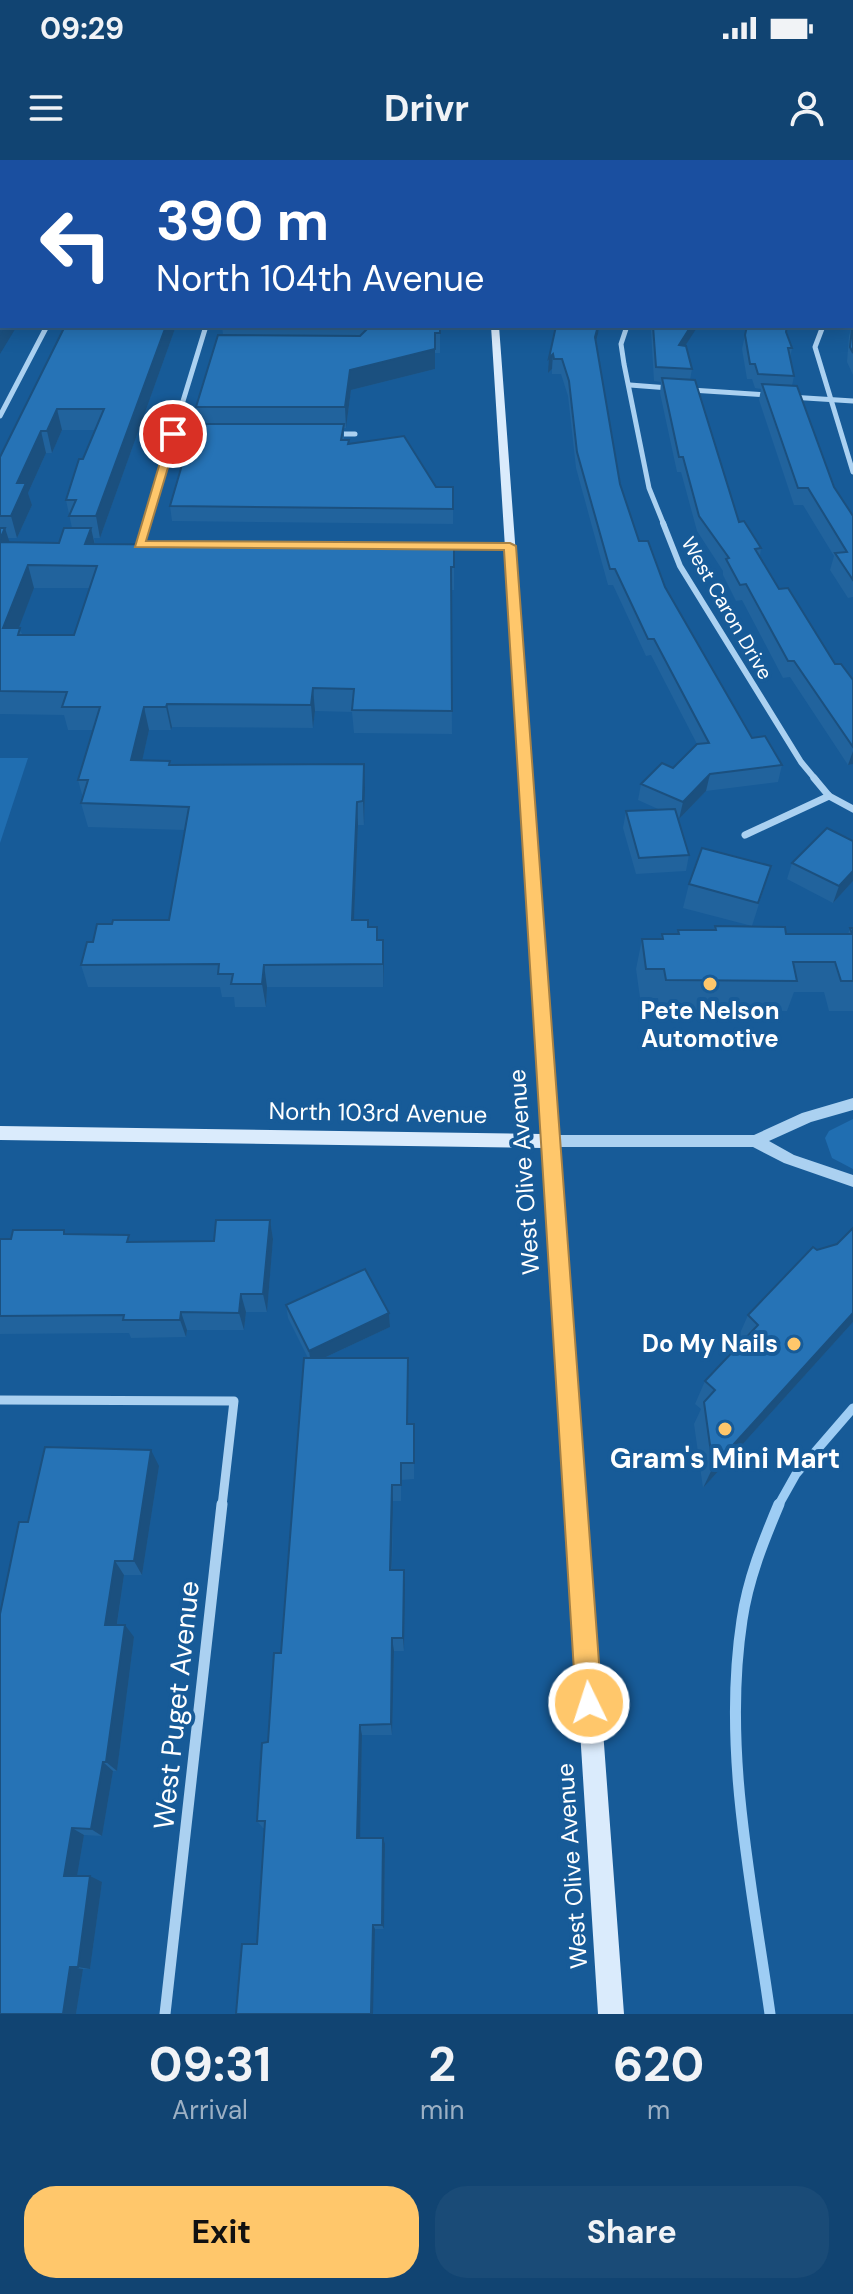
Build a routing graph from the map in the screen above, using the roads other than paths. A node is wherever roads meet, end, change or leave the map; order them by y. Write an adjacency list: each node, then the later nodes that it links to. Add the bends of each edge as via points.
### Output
1 (46, 328): 10 (street)
2 (205, 328): 6 (street)
3 (495, 328): 23 (main road, West Olive Avenue)
4 (626, 328): 8 (street, West Caron Drive, via 621,344)
5 (822, 328): 11 (street, via 815,347)
6 (198, 350): 7 (street); 14 (street)
7 (213, 350)
8 (630, 385): 11 (street); 24 (street, West Caron Drive, via 649,488 680,566 801,762)
9 (0, 393): 10 (street)
10 (12, 393): 13 (street)
11 (829, 400): 12 (street); 18 (street)
12 (853, 401)
13 (0, 416)
14 (173, 434): 15 (street); 20 (street)
15 (203, 434)
16 (325, 434): 17 (street)
17 (355, 434)
18 (853, 472)
19 (124, 544): 20 (street)
20 (139, 544): 21 (street)
21 (155, 544)
22 (342, 545): 23 (street)
23 (510, 546): 29 (main road, West Olive Avenue)
24 (829, 796): 25 (street, West Caron Drive); 26 (street)
25 (853, 809)
26 (745, 835)
27 (853, 1104): 30 (street, North 103rd Avenue, via 807,1117)
28 (0, 1133): 29 (main road, North 103rd Avenue)
29 (551, 1141): 30 (street, North 103rd Avenue); 34 (main road, West Olive Avenue)
30 (755, 1141): 31 (street, North 103rd Avenue)
31 (853, 1181)
32 (0, 1400): 33 (street, West Puget Avenue, via 234,1401)
33 (165, 2014)
34 (611, 2014)

